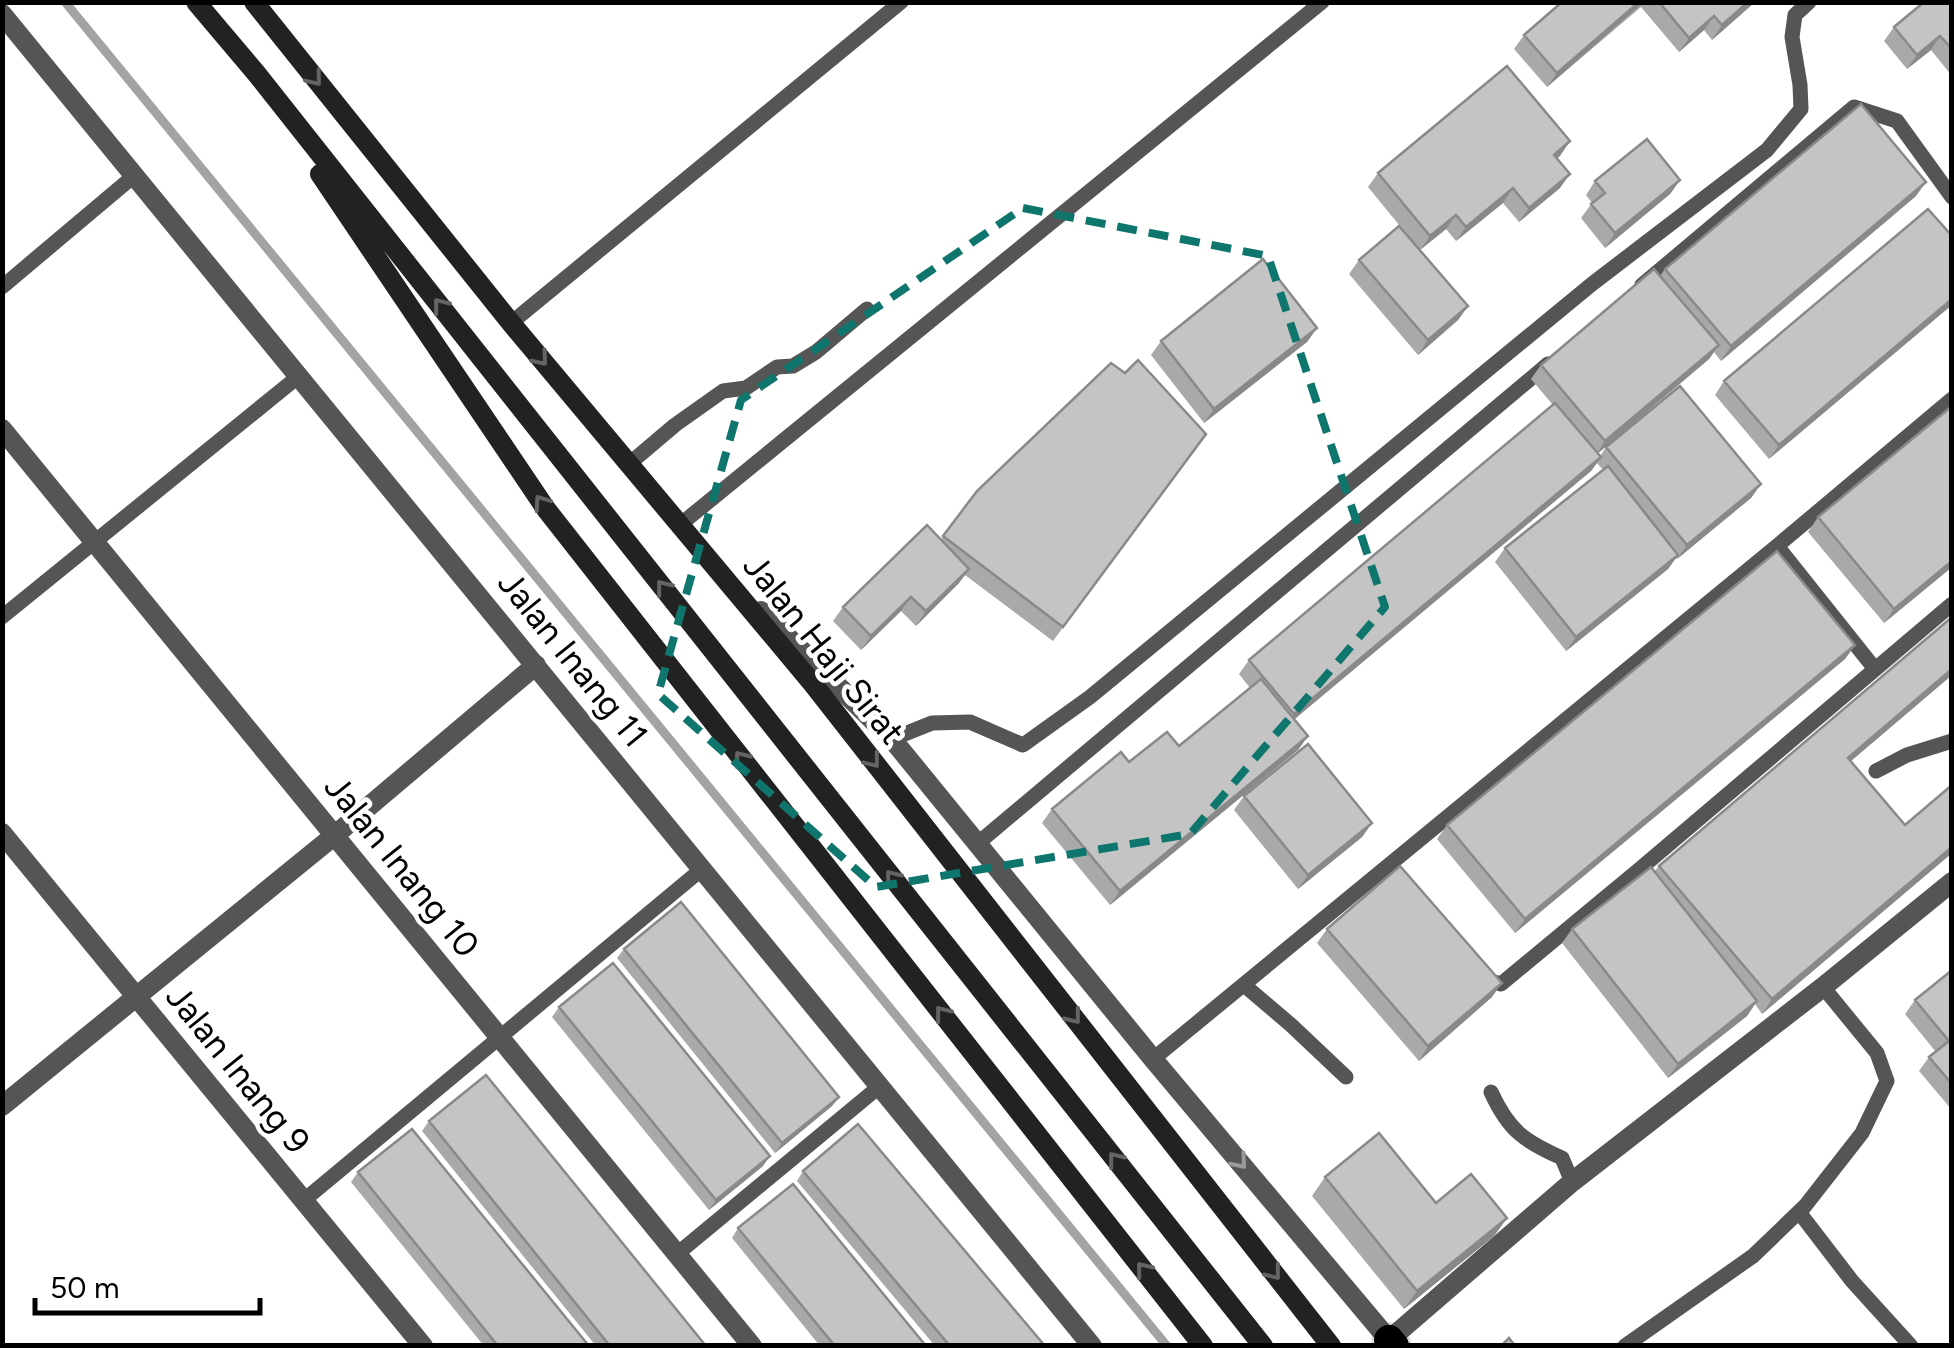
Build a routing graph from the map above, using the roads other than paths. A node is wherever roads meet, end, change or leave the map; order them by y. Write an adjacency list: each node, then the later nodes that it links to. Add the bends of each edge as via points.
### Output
1 (196, 2): 7 (main road)
2 (254, 2): 13 (main road, Jalan Haji Sirat, one-way to 13)
3 (901, 2): 13 (lane)
4 (1322, 2): 19 (lane)
5 (1809, 2): 27 (lane, via 1795,15 1792,37 1800,110 1768,150 1592,284 1090,697 1023,745 970,722 932,723)
6 (2, 14): 8 (street, Jalan Inang 11)
7 (256, 73): 55 (main road, one-way to 7, via 546,509); 56 (main road, one-way to 7)
8 (135, 176): 10 (lane); 15 (street, Jalan Inang 11)
9 (1952, 197): 11 (lane, via 1897,121 1854,107)
10 (2, 287)
11 (1627, 298)
12 (867, 309): 18 (lane, via 793,366 723,392)
13 (511, 322): 18 (main road, Jalan Haji Sirat, one-way to 18)
14 (1566, 348): 32 (lane)
15 (299, 376): 20 (lane); 25 (street, Jalan Inang 11)
16 (1952, 399): 21 (lane)
17 (2, 429): 20 (street, Jalan Inang 10)
18 (629, 464): 19 (main road, Jalan Haji Sirat)
19 (681, 524): 22 (main road, Jalan Haji Sirat)
20 (95, 542): 24 (lane); 31 (street, Jalan Inang 10)
21 (1777, 546): 26 (lane); 34 (lane)
22 (706, 556): 27 (street); 57 (main road, Jalan Haji Sirat, one-way to 57)
23 (1952, 604): 26 (lane)
24 (2, 616)
25 (536, 666): 31 (street); 33 (street, Jalan Inang 11)
26 (1875, 669): 37 (lane, via 1501,984 1480,978)
27 (892, 739): 32 (street)
28 (1952, 741): 29 (lane)
29 (1876, 771)
30 (2, 832): 40 (street, Jalan Inang 9)
31 (335, 835): 40 (street); 41 (street, Jalan Inang 10)
32 (977, 844): 42 (street)
33 (702, 868): 41 (lane); 44 (street, Jalan Inang 11)
34 (1386, 868): 36 (lane); 38 (lane)
35 (1952, 882): 39 (street)
36 (1398, 883)
37 (1472, 966)
38 (1244, 985): 42 (lane); 43 (lane)
39 (1823, 987): 47 (street); 49 (lane, via 1877,1053 1887,1080 1862,1132)
40 (139, 997): 46 (street); 48 (street, Jalan Inang 9)
41 (500, 1038): 48 (lane); 50 (street, Jalan Inang 10)
42 (1153, 1059): 51 (street, one-way to 51)
43 (1346, 1077)
44 (880, 1086): 50 (lane); 54 (street, Jalan Inang 11)
45 (1491, 1092): 47 (lane, via 1527,1142 1562,1158)
46 (2, 1106)
47 (1572, 1182): 51 (street)
48 (303, 1202): 52 (street, Jalan Inang 9)
49 (1799, 1212): 58 (lane, via 1753,1256); 59 (lane)
50 (677, 1254): 53 (street, Jalan Inang 10)
51 (1389, 1344)
52 (423, 1346)
53 (752, 1346)
54 (1092, 1346)
55 (1203, 1346)
56 (1262, 1346)
57 (1331, 1346)
58 (1625, 1346)
59 (1911, 1346)

